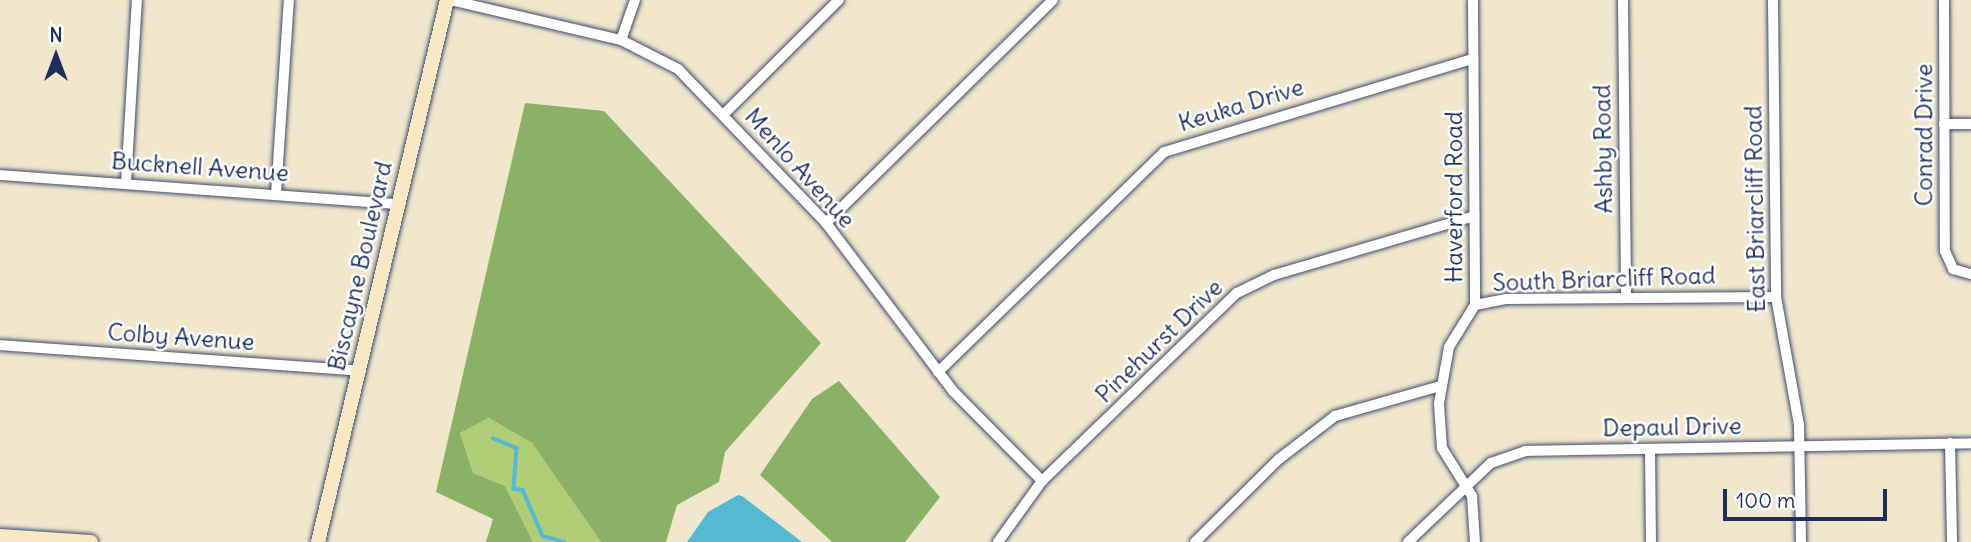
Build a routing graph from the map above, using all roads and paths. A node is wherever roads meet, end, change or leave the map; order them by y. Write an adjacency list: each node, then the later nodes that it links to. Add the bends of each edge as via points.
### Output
1 (137, 0): 17 (street)
2 (289, 0): 18 (street)
3 (449, 0): 11 (street, Menlo Avenue); 19 (street, Biscayne Boulevard)
4 (635, 0): 11 (street)
5 (839, 0): 13 (street)
6 (1053, 0): 21 (street)
7 (1473, 0): 12 (street, Haverford Road)
8 (1623, 0): 23 (street, Ashby Road)
9 (1773, 0): 24 (street, East Briarcliff Road)
10 (1944, 0): 14 (street, Conrad Drive)
11 (621, 40): 13 (street, Menlo Avenue, via 663,58)
12 (1473, 59): 20 (street, Haverford Road); 28 (street, Keuka Drive, via 1164,152)
13 (723, 115): 21 (street, Menlo Avenue)
14 (1944, 124): 15 (street); 22 (street, Conrad Drive, via 1945,251 1953,268)
15 (1971, 124)
16 (0, 175): 17 (street, Bucknell Avenue)
17 (126, 183): 18 (street, Bucknell Avenue)
18 (276, 194): 19 (street, Bucknell Avenue)
19 (398, 204): 27 (street, Biscayne Boulevard)
20 (1475, 216): 25 (street, Haverford Road); 34 (street, Pinehurst Drive, via 1245,288)
21 (826, 223): 28 (street, Menlo Avenue)
22 (1971, 274)
23 (1626, 297): 24 (street, South Briarcliff Road); 25 (street, South Briarcliff Road, via 1505,299)
24 (1776, 297): 32 (street, East Briarcliff Road)
25 (1475, 306): 29 (street, Haverford Road, via 1449,347)
26 (0, 345): 27 (street, Colby Avenue)
27 (359, 371): 38 (street, Biscayne Boulevard)
28 (938, 372): 34 (street, Menlo Avenue)
29 (1440, 386): 35 (street, Haverford Road, via 1442,448); 40 (street, via 1335,416 1279,459)
30 (1950, 443): 31 (street, Depaul Drive); 32 (street, Depaul Drive); 45 (street)
31 (1971, 443)
32 (1800, 446): 33 (street, Depaul Drive); 44 (street, East Briarcliff Road)
33 (1650, 449): 35 (street, Depaul Drive, via 1525,451 1491,463); 43 (street)
34 (1042, 481): 39 (street, Pinehurst Drive)
35 (1466, 486): 41 (street, Depaul Drive); 42 (street, Haverford Road, via 1475,509)
36 (0, 536): 37 (street)
37 (91, 542)
38 (318, 542)
39 (998, 542)
40 (1195, 542)
41 (1408, 542)
42 (1475, 542)
43 (1651, 542)
44 (1801, 542)
45 (1952, 542)

